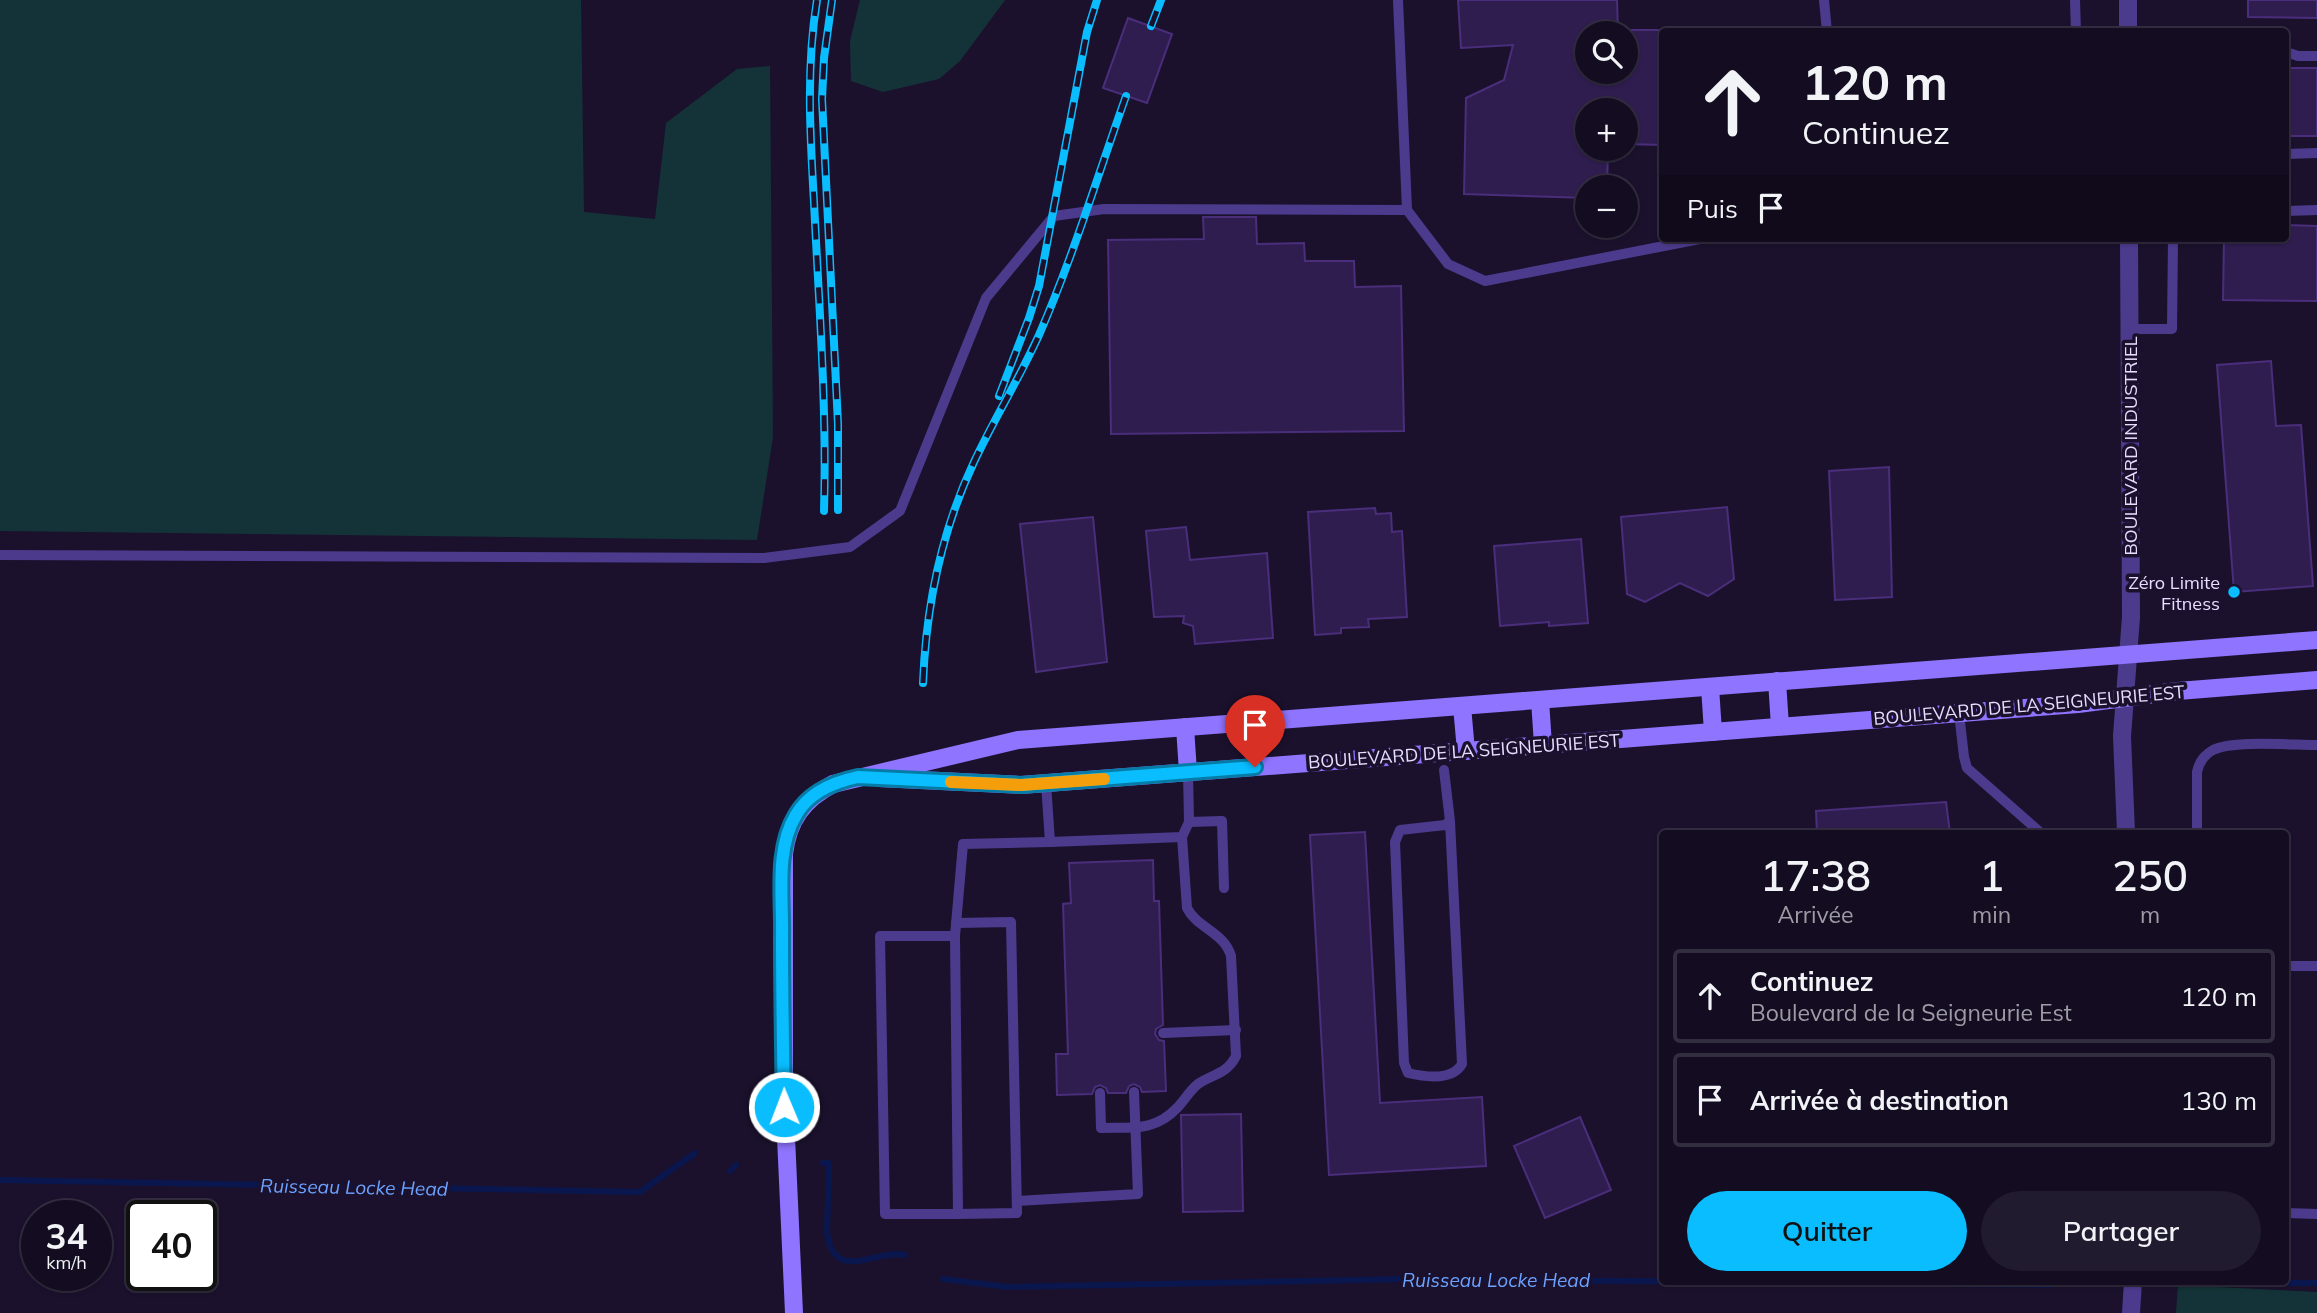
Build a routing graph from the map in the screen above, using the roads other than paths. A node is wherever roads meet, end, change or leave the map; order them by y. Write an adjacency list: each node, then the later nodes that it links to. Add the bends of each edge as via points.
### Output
1 (1398, 0): 12 (lane)
2 (1824, 0): 5 (lane)
3 (2076, 0): 6 (lane)
4 (2128, 0): 7 (street)
5 (1827, 28)
6 (2076, 28)
7 (2128, 28)
8 (2289, 53): 9 (lane)
9 (2317, 56)
10 (2317, 153): 11 (lane)
11 (2289, 155)
12 (1407, 209): 15 (lane, via 1448,264 1485,281); 19 (lane, via 1104,209 1054,216 986,298 900,511 850,547 764,558)
13 (2317, 210): 14 (lane)
14 (2289, 211)
15 (1685, 242)
16 (2129, 242): 18 (street, BOULEVARD INDUSTRIEL)
17 (2174, 242): 18 (lane, via 2172,329)
18 (2130, 329): 21 (street, BOULEVARD INDUSTRIEL)
19 (0, 555)
20 (2317, 640): 21 (main road)
21 (2128, 654): 23 (main road); 25 (street, BOULEVARD INDUSTRIEL)
22 (2317, 680): 25 (main road, BOULEVARD DE LA SEIGNEURIE EST)
23 (1777, 681): 24 (main road); 29 (main road)
24 (1710, 687): 26 (main road); 31 (main road)
25 (2124, 699): 28 (main road, BOULEVARD DE LA SEIGNEURIE EST); 42 (street, BOULEVARD INDUSTRIEL)
26 (1540, 700): 27 (main road); 32 (main road)
27 (1462, 706): 30 (main road); 34 (main road)
28 (1959, 713): 29 (main road, BOULEVARD DE LA SEIGNEURIE EST); 41 (lane, via 1967,768)
29 (1780, 726): 31 (main road, BOULEVARD DE LA SEIGNEURIE EST)
30 (1185, 727): 36 (main road); 37 (main road, via 1018,740)
31 (1713, 732): 32 (main road, BOULEVARD DE LA SEIGNEURIE EST)
32 (1543, 745): 34 (main road, BOULEVARD DE LA SEIGNEURIE EST)
33 (2317, 745): 43 (lane, via 2226,747 2206,755 2197,772)
34 (1466, 751): 36 (main road, BOULEVARD DE LA SEIGNEURIE EST)
35 (1444, 770): 39 (lane)
36 (1188, 772): 38 (main road, BOULEVARD DE LA SEIGNEURIE EST); 40 (lane)
37 (858, 777): 38 (main road, BOULEVARD DE LA SEIGNEURIE EST); 61 (main road, via 834,784 804,804 791,824 785,847 784,1093)
38 (1046, 783): 45 (lane)
39 (1450, 821): 39 (lane, via 1400,830 1395,842 1404,1063 1408,1073 1421,1076 1450,1075 1462,1064)
40 (1189, 822): 44 (lane); 46 (lane, via 1222,821)
41 (2038, 830)
42 (2126, 830)
43 (2197, 830)
44 (1182, 836): 45 (lane); 51 (lane, via 1186,908 1229,949)
45 (1050, 842): 47 (lane, via 962,845)
46 (1224, 888)
47 (956, 923): 48 (lane); 56 (lane, via 1011,922)
48 (955, 936): 58 (lane); 58 (lane, via 880,936 885,1214)
49 (2289, 966): 50 (lane)
50 (2317, 966)
51 (1236, 1030): 52 (lane); 55 (lane, via 1232,1065 1194,1088 1158,1124)
52 (1163, 1033)
53 (1134, 1092): 55 (lane)
54 (1100, 1093): 55 (lane, via 1101,1128)
55 (1135, 1127): 56 (lane, via 1138,1194)
56 (1017, 1201): 58 (lane, via 1017,1213)
57 (2289, 1213): 59 (lane)
58 (958, 1214)
59 (2317, 1214)
60 (2133, 1285): 62 (street)
61 (794, 1313)
62 (2132, 1313)

